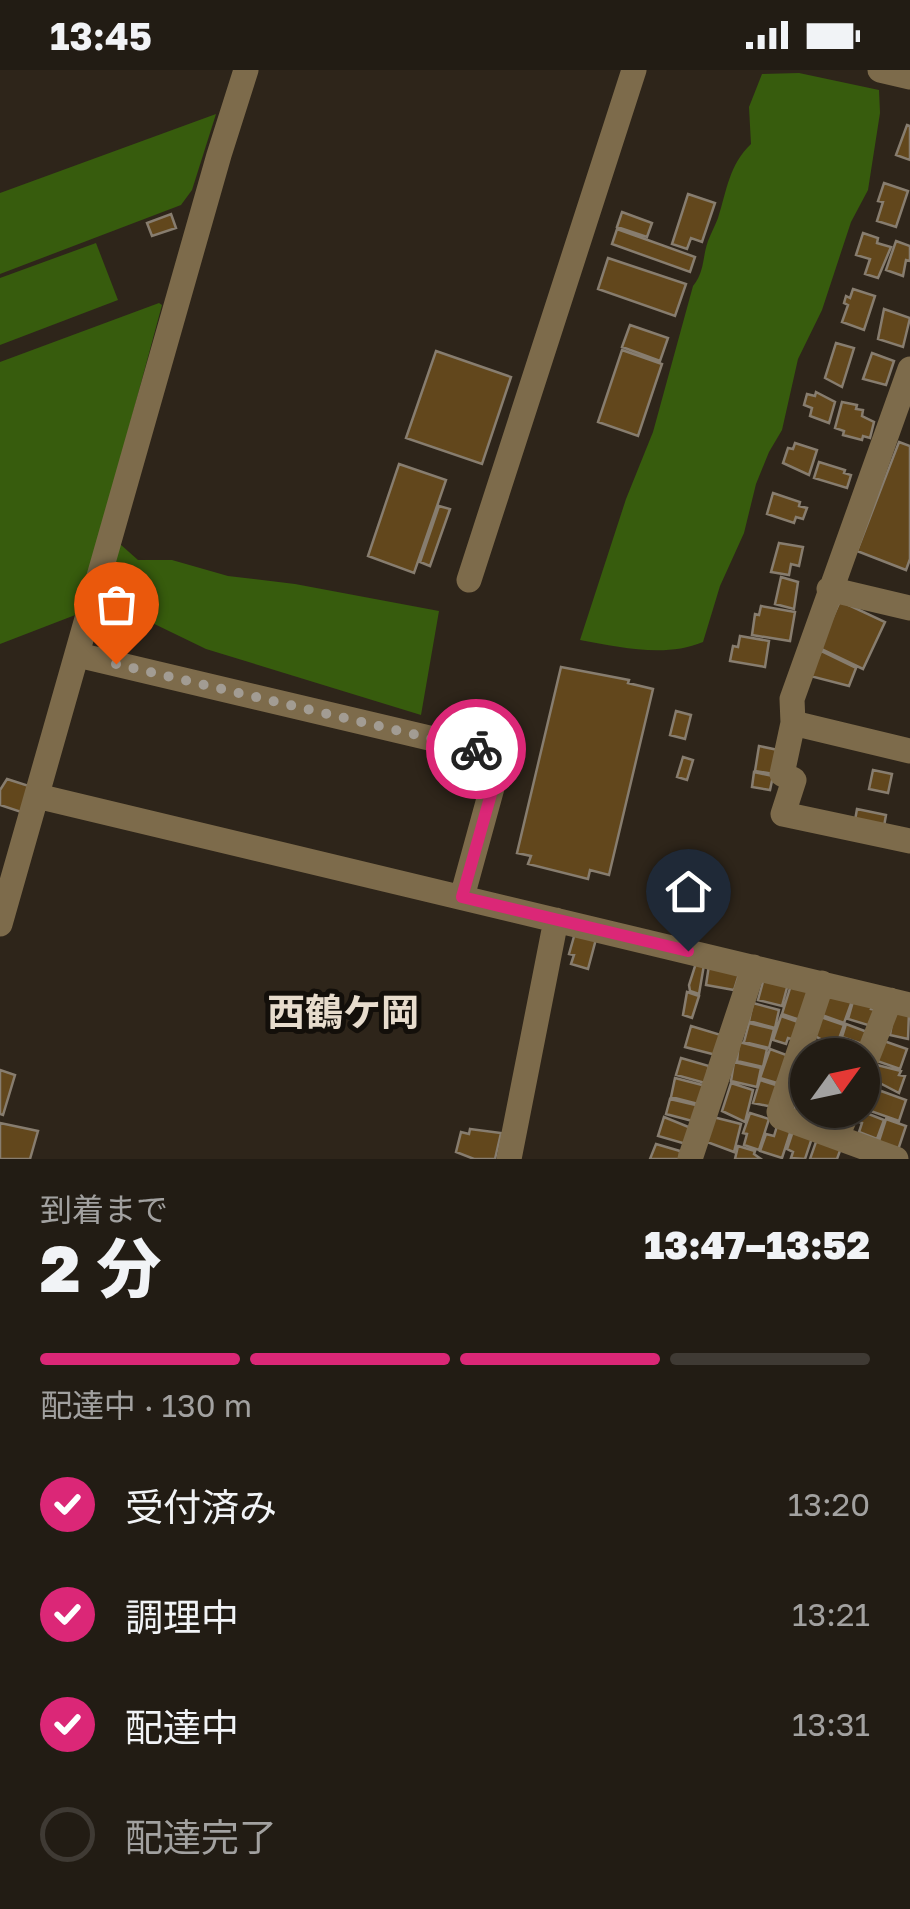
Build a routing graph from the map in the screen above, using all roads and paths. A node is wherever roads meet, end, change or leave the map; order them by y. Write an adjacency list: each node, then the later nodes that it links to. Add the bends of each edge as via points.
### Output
1 (246, 70): 9 (street)
2 (634, 70): 6 (street)
3 (880, 70): 4 (street)
4 (910, 77)
5 (910, 369): 7 (street)
6 (469, 580)
7 (829, 589): 8 (street); 10 (street, via 792,700)
8 (910, 608)
9 (78, 655): 12 (street); 14 (street, via 502,755)
10 (793, 723): 11 (street); 13 (street, via 782,774 794,780 784,814)
11 (910, 751)
12 (37, 796): 14 (street); 16 (street)
13 (910, 840)
14 (462, 897): 15 (street)
15 (556, 920): 17 (street); 23 (street)
16 (0, 924)
17 (754, 967): 18 (street); 24 (street)
18 (822, 983): 19 (street); 22 (street, via 779,1112)
19 (900, 1003): 20 (street)
20 (880, 1039)
21 (841, 1128): 22 (street)
22 (837, 1137): 25 (street)
23 (509, 1159)
24 (690, 1159)
25 (896, 1159)

